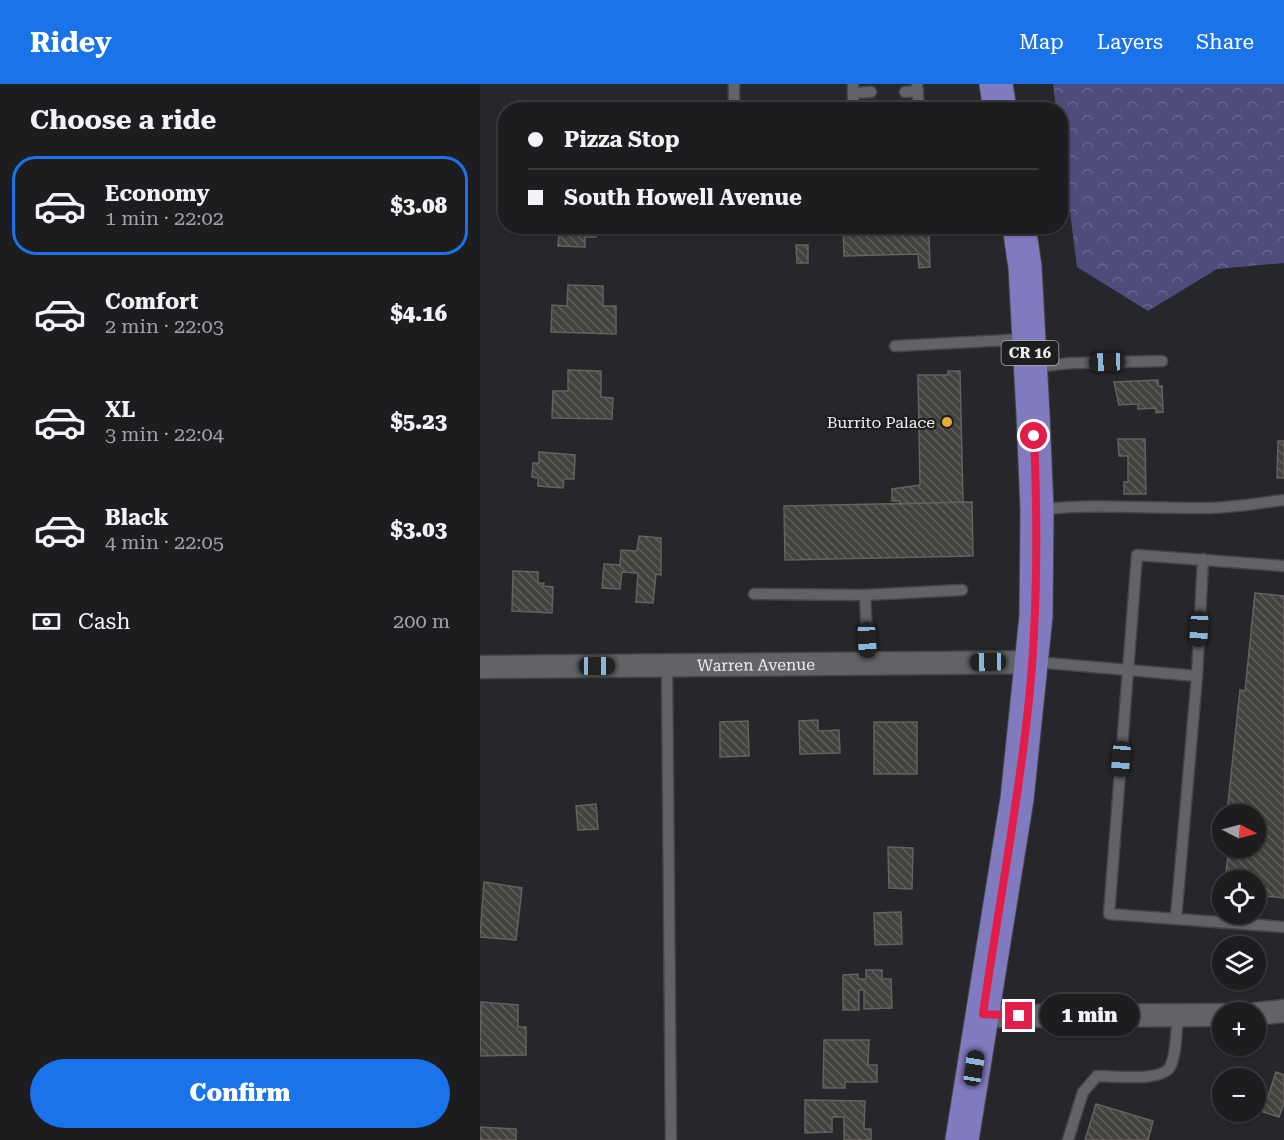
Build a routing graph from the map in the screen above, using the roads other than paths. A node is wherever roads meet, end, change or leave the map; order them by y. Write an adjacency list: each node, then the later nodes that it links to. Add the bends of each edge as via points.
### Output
1 (734, 84): 7 (lane)
2 (996, 84): 8 (main road)
3 (853, 88): 6 (lane)
4 (918, 88): 5 (lane)
5 (905, 92)
6 (871, 93)
7 (734, 102)
8 (999, 102)
9 (1020, 234): 11 (main road, CR 16)
10 (895, 346): 11 (lane)
11 (1030, 353): 12 (lane, via 1072,363); 14 (main road, CR 16)
12 (1162, 361)
13 (1284, 500): 14 (lane, via 1209,508 1074,506)
14 (1037, 510): 20 (main road, CR 16)
15 (1203, 559): 16 (lane); 24 (lane, via 1137,555); 25 (lane)
16 (1284, 566)
17 (962, 590): 19 (lane)
18 (754, 594): 19 (lane)
19 (865, 595): 21 (lane)
20 (1032, 662): 21 (street, Warren Avenue); 24 (lane); 30 (main road, CR 16, via 1017,799)
21 (868, 663): 22 (street, Warren Avenue)
22 (668, 665): 23 (street, Warren Avenue); 34 (lane)
23 (480, 667)
24 (1128, 670): 25 (lane); 26 (lane, via 1109,914)
25 (1197, 676): 26 (lane)
26 (1176, 918): 27 (lane)
27 (1284, 927)
28 (1284, 1011): 29 (street)
29 (1266, 1013)
30 (983, 1014): 31 (street); 33 (main road, CR 16)
31 (1178, 1015): 32 (street); 35 (lane, via 1171,1065 1166,1072 1155,1077 1097,1076 1083,1092)
32 (1212, 1015)
33 (967, 1139)
34 (671, 1140)
35 (1068, 1140)

